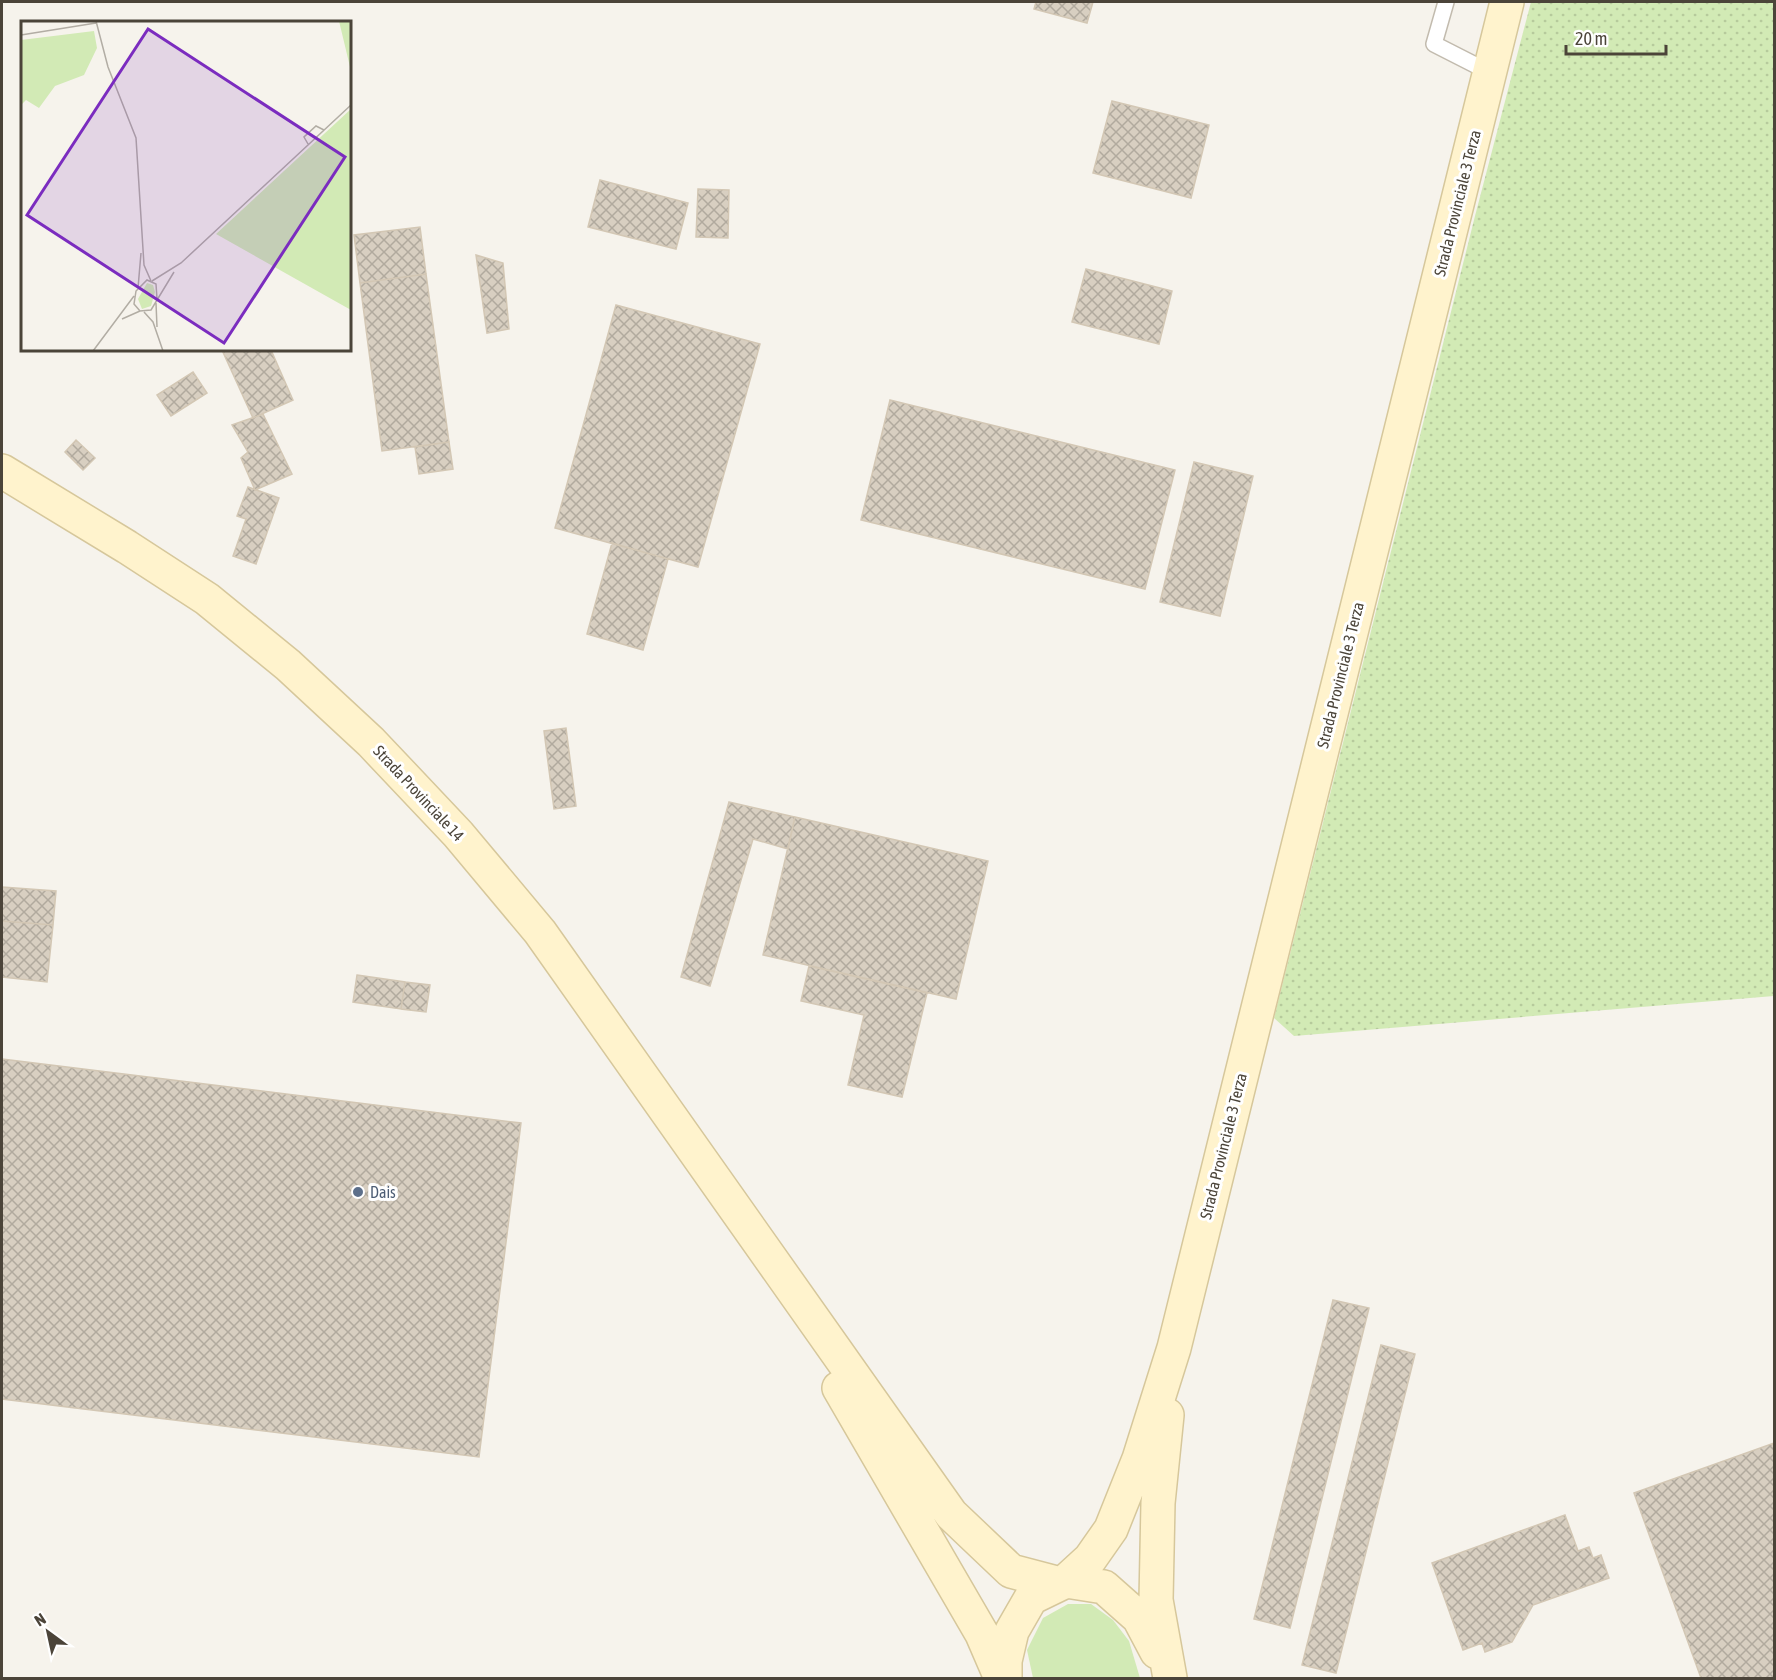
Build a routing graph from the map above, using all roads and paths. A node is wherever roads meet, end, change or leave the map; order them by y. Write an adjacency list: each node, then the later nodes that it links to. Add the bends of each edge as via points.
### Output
1 (1446, 2): 3 (lane, via 1434,44)
2 (1507, 2): 3 (main road, Strada Provinciale 3 Terza)
3 (1489, 72): 6 (main road, Strada Provinciale 3 Terza)
4 (2, 471): 5 (main road, Strada Provinciale 14, via 207,599 288,665 371,742 458,834 540,932)
5 (741, 1214): 7 (main road, via 951,1514 1011,1571); 9 (main road, via 982,1634)
6 (1174, 1348): 7 (main road, via 1111,1529 1090,1558); 8 (main road, via 1158,1503 1156,1600)
7 (1063, 1583): 8 (main road, via 1104,1587 1140,1618); 9 (main road, via 1030,1598 1012,1630)
8 (1169, 1677)
9 (1003, 1678)

